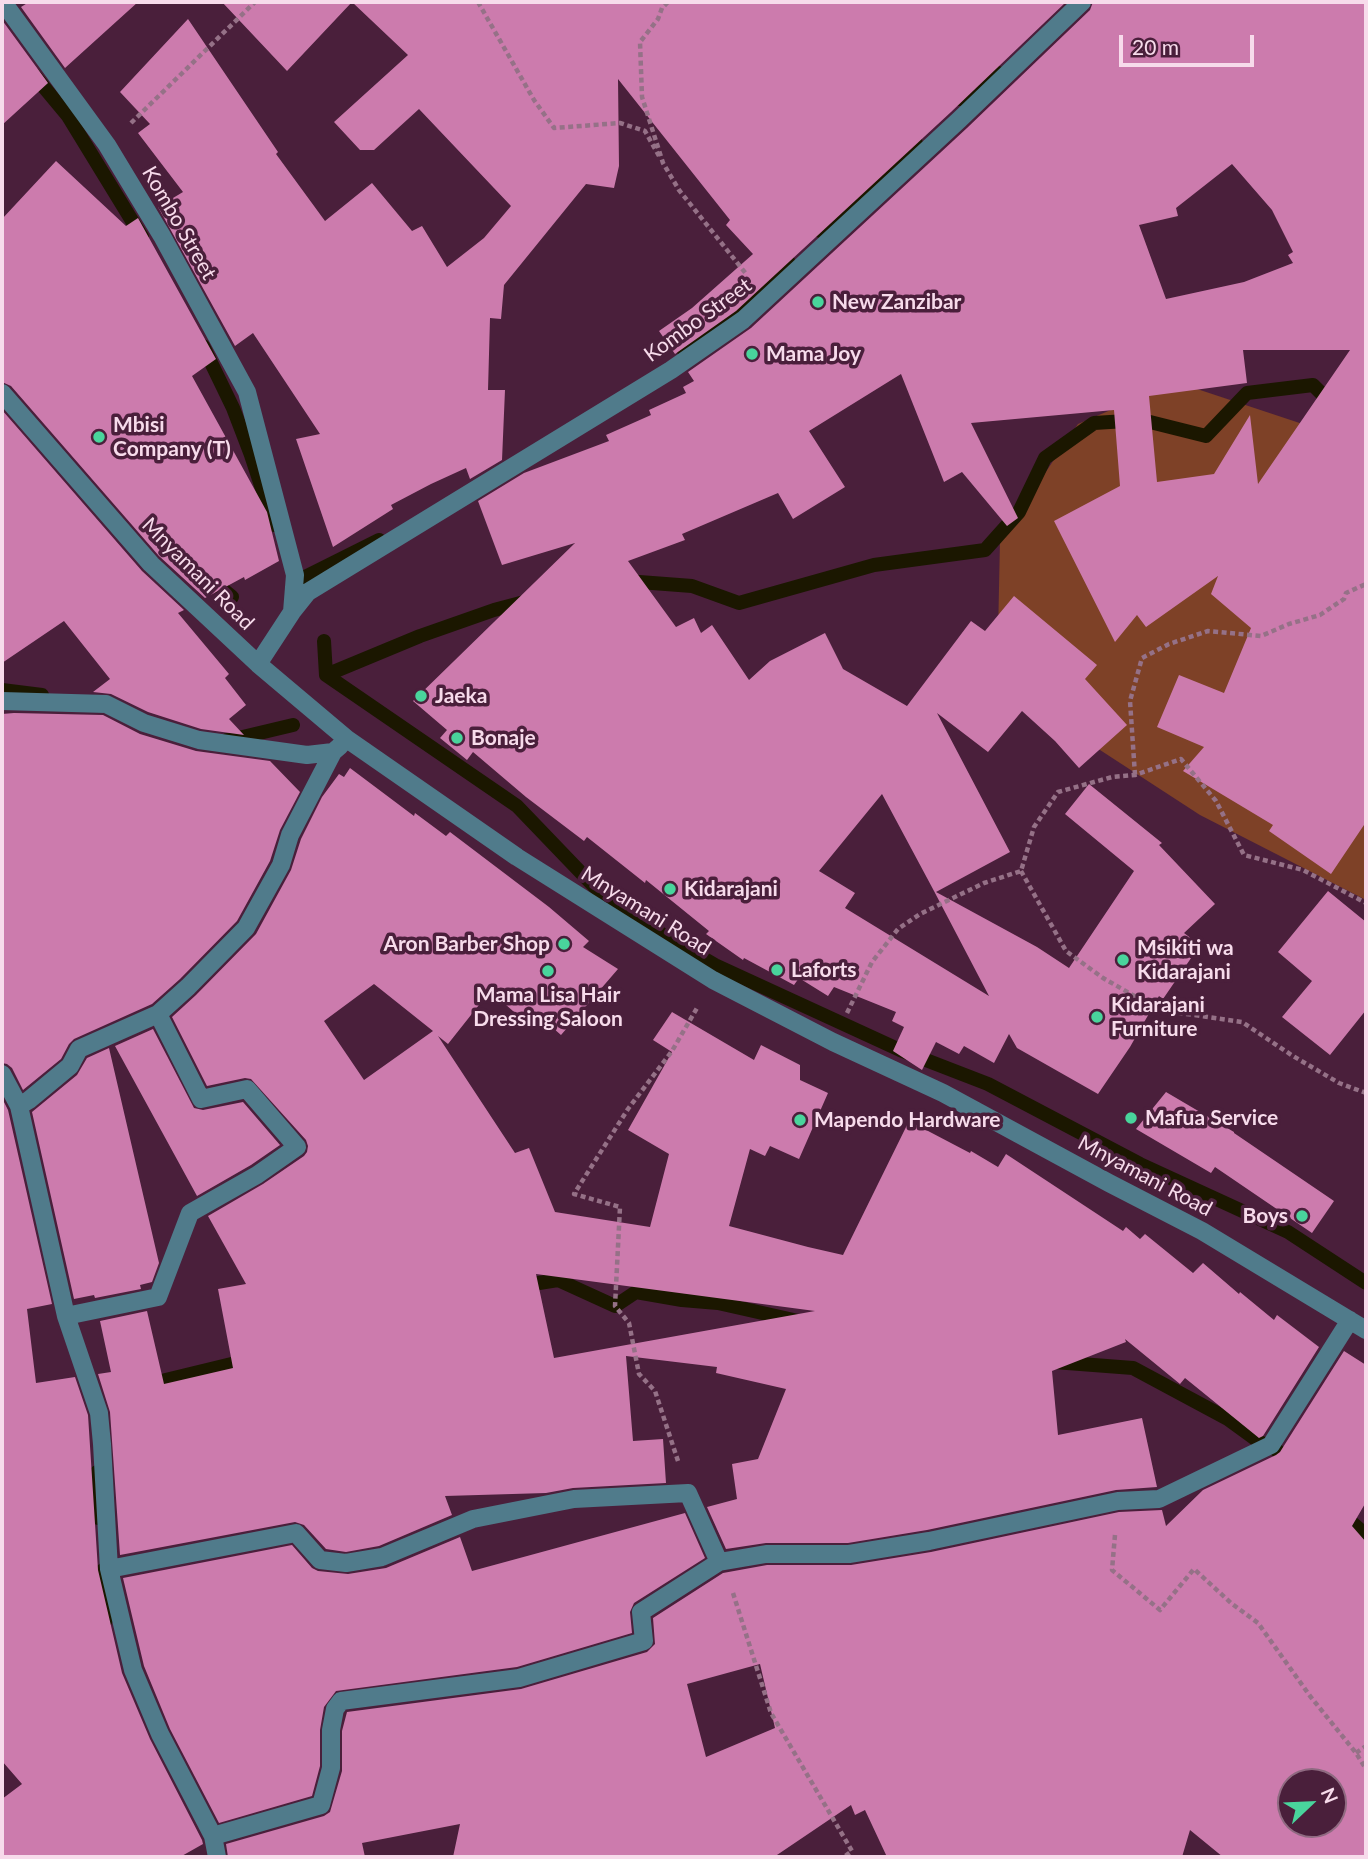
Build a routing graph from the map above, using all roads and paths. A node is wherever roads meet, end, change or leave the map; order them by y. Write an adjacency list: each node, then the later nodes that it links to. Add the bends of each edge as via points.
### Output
1 (3, 2): 6 (street, Kombo Street)
2 (256, 2): 6 (path)
3 (478, 2): 7 (path, via 554,128 620,123 645,131)
4 (668, 2): 7 (path, via 640,42 642,97)
5 (1082, 2): 8 (street, Kombo Street)
6 (107, 145): 11 (street, Kombo Street, via 247,392 295,575)
7 (663, 163): 8 (path)
8 (765, 300): 11 (street, Kombo Street, via 671,370 308,592)
9 (2, 393): 12 (street, Mnyamani Road, via 151,564)
10 (1366, 584): 16 (path, via 1346,593 1320,615 1261,636 1208,631 1142,658 1130,701)
11 (292, 612): 12 (street, Kombo Street)
12 (258, 664): 14 (street, Mnyamani Road)
13 (2, 701): 15 (street, via 106,704 144,723 199,740 307,755)
14 (347, 739): 15 (street); 19 (street, Mnyamani Road, via 517,857)
15 (333, 752): 20 (street, via 246,928)
16 (1135, 775): 17 (path, via 1058,792 1034,827); 18 (path, via 1181,759 1216,801 1244,855 1303,870)
17 (1020, 871): 21 (path, via 984,883 898,929 872,962); 23 (path, via 1066,951 1102,978 1159,1010 1242,1022 1339,1083)
18 (1366, 903)
19 (713, 980): 21 (street, Mnyamani Road); 28 (path, via 671,1051 573,1194 620,1207 615,1306 629,1323 639,1374 655,1391)
20 (158, 1014): 24 (street, via 79,1049 70,1066); 25 (street, via 201,1099 247,1089 297,1147 190,1213 158,1297)
21 (833, 1042): 26 (street, Mnyamani Road, via 943,1093 1202,1231)
22 (2, 1074): 24 (street)
23 (1366, 1093)
24 (19, 1106): 25 (street)
25 (66, 1316): 31 (street, via 99,1413)
26 (1350, 1320): 27 (street, Mnyamani Road); 29 (street, via 1271,1445 1160,1499)
27 (1366, 1330)
28 (688, 1493): 30 (street); 31 (street, via 574,1500 474,1519 382,1557 346,1563 320,1560 296,1533)
29 (1118, 1501): 30 (street, via 849,1554 766,1554); 33 (path, via 1112,1570 1160,1610 1194,1569 1258,1623)
30 (719, 1562): 35 (street, via 642,1612 644,1641 519,1678 341,1701 335,1709 331,1768 321,1805); 37 (path, via 771,1713 852,1851)
31 (109, 1569): 35 (street, via 133,1670 160,1734)
32 (1366, 1746): 33 (path)
33 (1356, 1753): 34 (path)
34 (1366, 1769)
35 (214, 1836): 36 (street)
36 (217, 1857)
37 (844, 1857)

